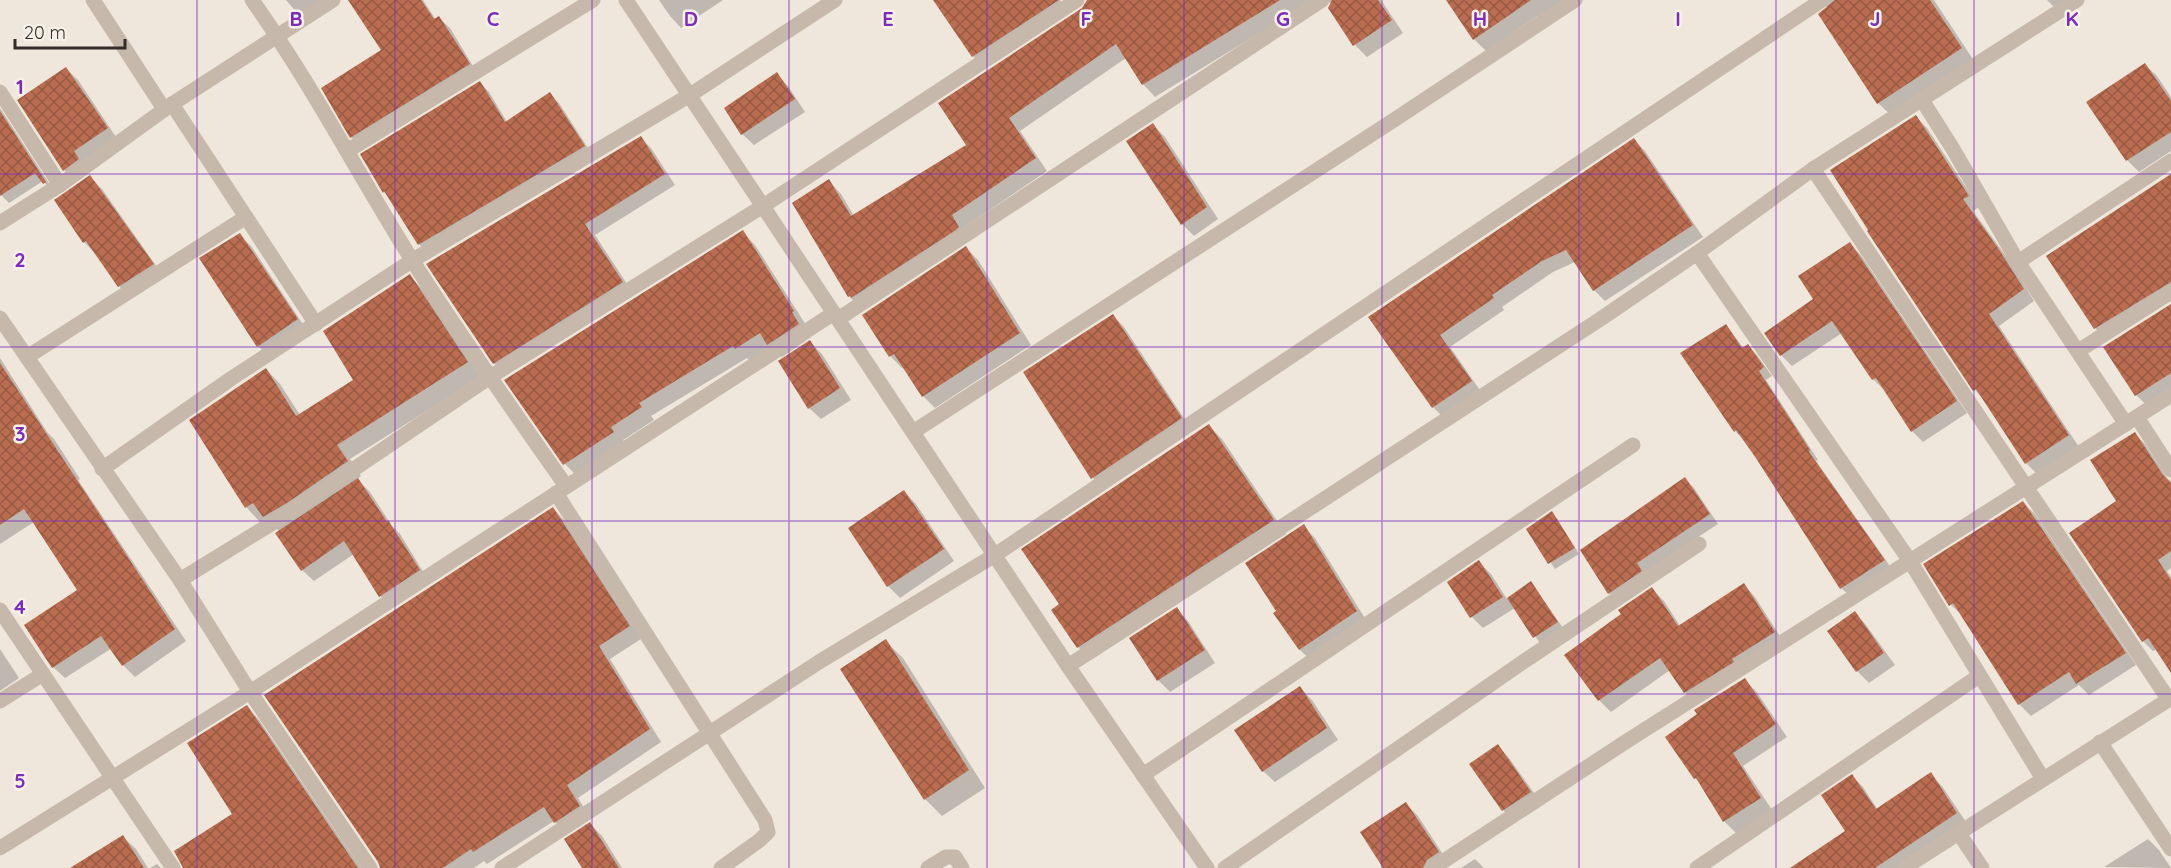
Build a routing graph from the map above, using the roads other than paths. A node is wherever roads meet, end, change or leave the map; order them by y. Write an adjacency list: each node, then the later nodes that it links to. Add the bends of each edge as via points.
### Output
1 (93, 0): 16 (street)
2 (252, 0): 12 (street)
3 (333, 0): 12 (street)
4 (593, 0): 17 (street)
5 (626, 0): 14 (street)
6 (836, 0): 14 (street)
7 (1077, 0): 21 (street)
8 (1322, 0): 28 (street)
9 (1575, 0): 36 (street)
10 (1822, 0): 43 (street)
11 (2077, 0): 15 (street)
12 (277, 36): 16 (street); 17 (street)
13 (0, 92): 20 (street)
14 (690, 95): 21 (street); 25 (street)
15 (1922, 100): 19 (street); 26 (street)
16 (168, 106): 20 (street); 22 (street)
17 (346, 151): 25 (street)
18 (2171, 161): 26 (street)
19 (1813, 169): 24 (street); 40 (street)
20 (60, 185): 23 (street)
21 (763, 206): 28 (street); 33 (street)
22 (246, 217): 30 (street); 32 (street)
23 (0, 223)
24 (1697, 253): 44 (street); 47 (street)
25 (412, 260): 30 (street); 33 (street)
26 (2018, 262): 31 (street)
27 (2171, 292): 31 (street)
28 (836, 316): 36 (street); 41 (street)
29 (0, 318): 32 (street)
30 (316, 324): 38 (street)
31 (2078, 351): 35 (street)
32 (27, 357): 38 (street)
33 (490, 377): 41 (street); 45 (street, via 292,511)
34 (2171, 395): 35 (street)
35 (2131, 420): 39 (street); 40 (street)
36 (913, 432): 43 (street)
37 (1633, 445): 55 (street)
38 (102, 469): 45 (street)
39 (2171, 470)
40 (2026, 486): 44 (street); 51 (street)
41 (561, 490): 50 (street); 53 (street)
42 (1699, 544): 68 (street)
43 (995, 555): 47 (street); 53 (street)
44 (1910, 561): 49 (street); 69 (street)
45 (180, 580): 50 (street)
46 (0, 610): 48 (street)
47 (1068, 666): 55 (street)
48 (43, 674): 52 (street); 56 (street)
49 (1980, 676): 57 (street); 70 (street)
50 (250, 692): 56 (street); 62 (street)
51 (2170, 699): 54 (street)
52 (0, 701)
53 (710, 732): 63 (street); 64 (street, via 758,807 768,832)
54 (2100, 742): 57 (street); 60 (street)
55 (1143, 775): 67 (street)
56 (113, 778): 59 (street); 61 (street)
57 (2043, 779): 58 (street)
58 (1958, 832): 71 (street); 72 (street)
59 (0, 848)
60 (2171, 849)
61 (173, 868)
62 (369, 868)
63 (502, 868)
64 (721, 868)
65 (928, 868): 66 (street, via 946,857 955,857)
66 (962, 868)
67 (1207, 868)
68 (1225, 868)
69 (1433, 868)
70 (1697, 868)
71 (1904, 868)
72 (1982, 868)

